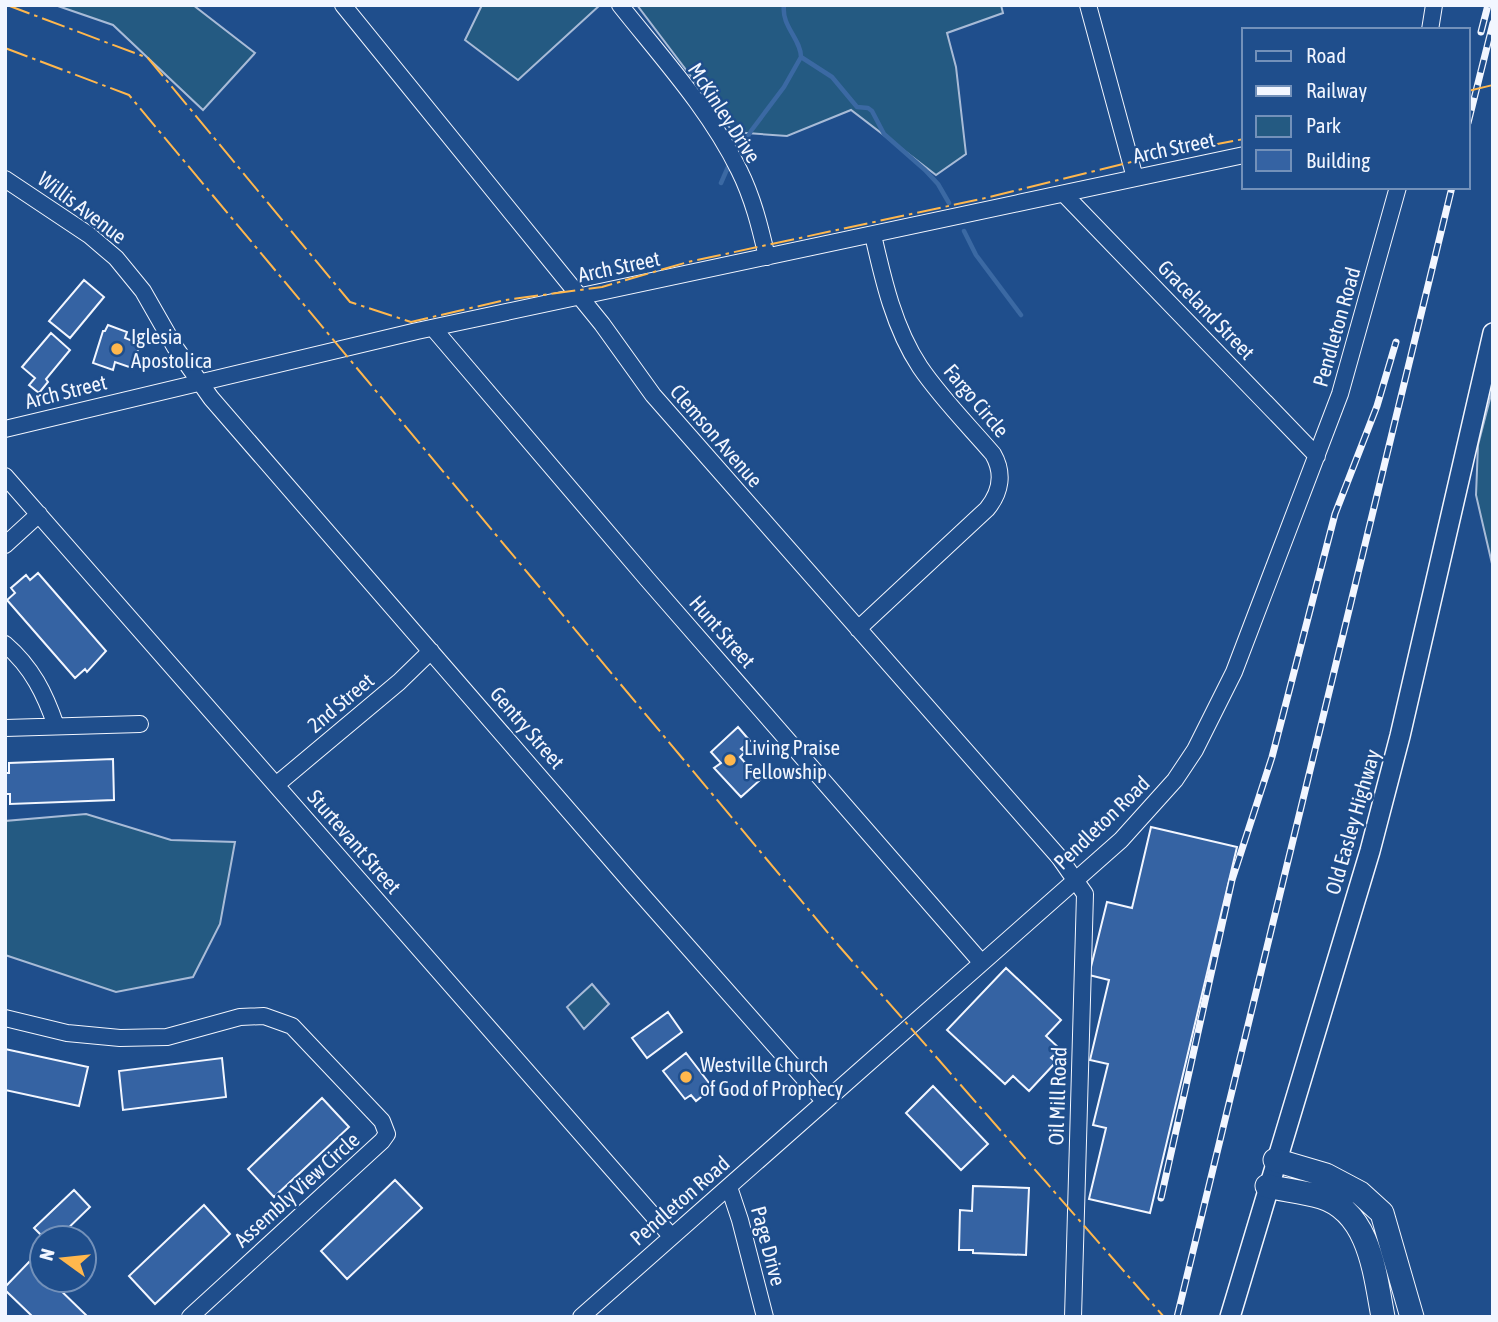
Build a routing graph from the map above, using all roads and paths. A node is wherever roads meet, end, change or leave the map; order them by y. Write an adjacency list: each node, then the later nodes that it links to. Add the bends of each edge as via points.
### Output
1 (343, 5): 13 (street, Clemson Avenue)
2 (620, 5): 12 (street, McKinley Drive, via 720,137 750,194)
3 (1087, 5): 7 (street)
4 (1434, 5): 5 (street)
5 (1430, 28)
6 (1242, 155): 7 (street, Arch Street)
7 (1135, 178): 10 (street, Arch Street)
8 (5, 179): 16 (street, Willis Avenue, via 116,258 143,291)
9 (1397, 189): 18 (street, Pendleton Road, via 1357,337)
10 (1064, 194): 11 (street, Arch Street); 18 (street, Graceland Street)
11 (873, 234): 12 (street, Arch Street); 22 (street, Fargo Circle, via 906,343 930,380 993,454 1000,480 987,509)
12 (767, 257): 13 (street, Arch Street)
13 (580, 297): 14 (street, Arch Street); 22 (street, Clemson Avenue, via 653,395)
14 (433, 328): 16 (street, Arch Street); 30 (street, Hunt Street)
15 (1493, 333): 33 (main road, Old Easley Highway, via 1370,851)
16 (199, 382): 17 (street, Arch Street); 24 (street, Gentry Street)
17 (5, 429)
18 (1317, 456): 29 (street, Pendleton Road, via 1234,672 1195,750 1152,808)
19 (5, 476): 20 (street, Sturtevant Street)
20 (39, 514): 21 (street); 28 (street, Sturtevant Street)
21 (5, 545)
22 (858, 629): 29 (street, Clemson Avenue)
23 (5, 644): 26 (street, via 43,690)
24 (431, 651): 28 (street, 2nd Street); 32 (street, Gentry Street)
25 (140, 724): 26 (street)
26 (56, 726): 27 (street)
27 (5, 728)
28 (276, 785): 36 (street, Sturtevant Street)
29 (1076, 879): 30 (street, Pendleton Road); 40 (street, Oil Mill Road, via 1086,894)
30 (981, 962): 32 (street, Pendleton Road)
31 (5, 1018): 37 (street, Assembly View Circle, via 67,1033 120,1038 167,1037 240,1017 264,1016 292,1026 382,1121 387,1134 382,1141)
32 (824, 1101): 35 (street, Pendleton Road)
33 (1275, 1160): 34 (main road, Old Easley Highway); 43 (highway, via 1326,1175 1360,1193 1382,1213)
34 (1267, 1186): 41 (main road, Old Easley Highway); 42 (highway, via 1324,1198 1359,1226 1372,1260)
35 (729, 1187): 36 (street, Pendleton Road); 39 (street, Page Drive)
36 (671, 1236): 38 (street, Pendleton Road)
37 (190, 1317)
38 (581, 1317)
39 (765, 1317)
40 (1073, 1317)
41 (1230, 1317)
42 (1383, 1317)
43 (1412, 1317)

